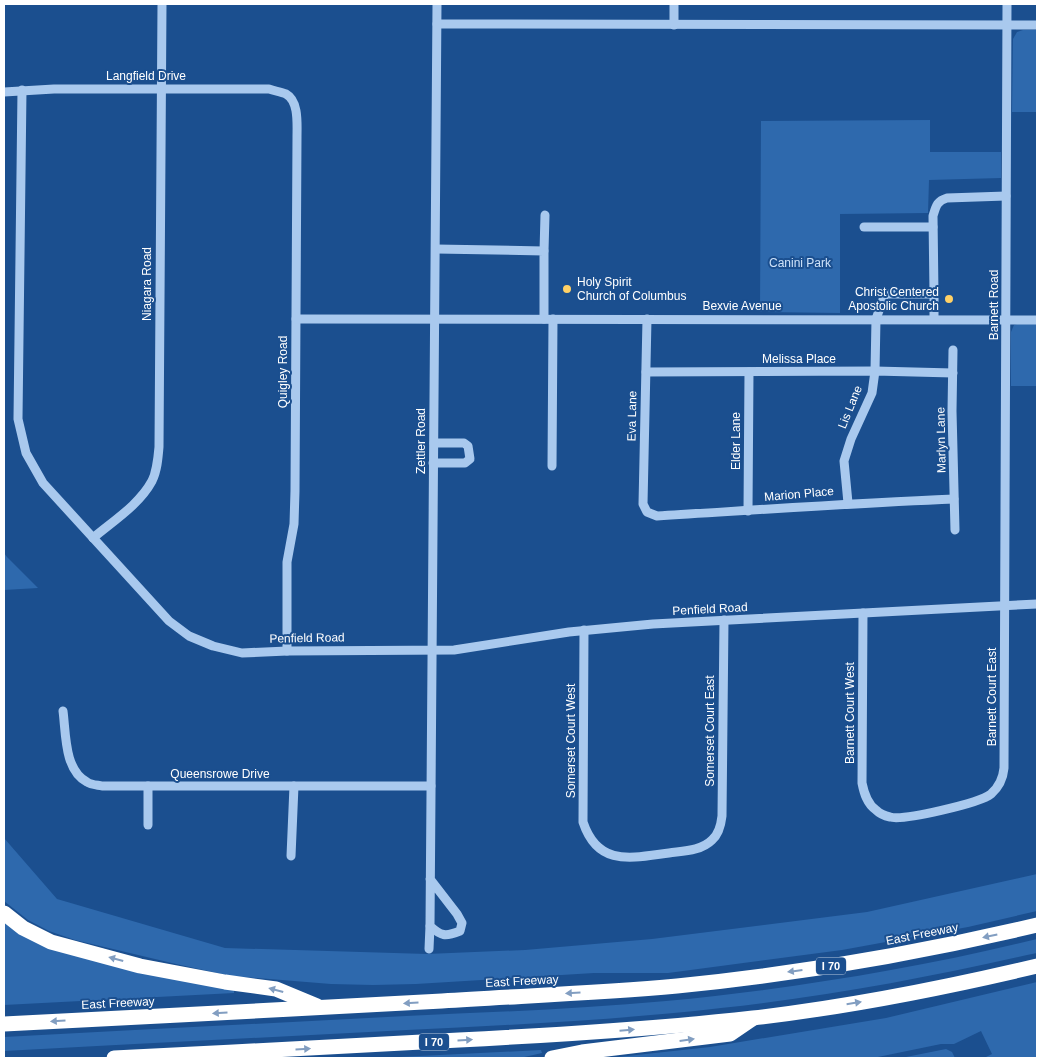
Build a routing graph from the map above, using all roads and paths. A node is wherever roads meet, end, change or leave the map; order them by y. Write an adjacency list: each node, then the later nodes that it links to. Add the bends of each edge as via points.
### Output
1 (162, 4): 9 (street, Niagara Road)
2 (437, 4): 5 (street, Zettler Road)
3 (674, 4): 6 (street)
4 (1007, 4): 8 (street, Barnett Road)
5 (436, 24): 6 (street); 17 (street, Zettler Road)
6 (674, 25): 8 (street)
7 (1037, 25): 8 (street)
8 (1007, 26): 13 (street, Barnett Road)
9 (161, 89): 10 (street, Langfield Drive); 12 (street, Langfield Drive, via 269,89); 41 (street, Niagara Road, via 158,464 152,481 137,501)
10 (22, 90): 11 (street, Langfield Drive); 41 (street, Penfield Road, via 18,419 26,454 43,483)
11 (4, 92)
12 (288, 95): 26 (street, Quigley Road, via 297,117)
13 (1006, 196): 16 (street, via 941,200 936,205); 25 (street, Barnett Road)
14 (544, 215): 18 (street)
15 (864, 227): 16 (street)
16 (933, 227): 19 (street)
17 (436, 250): 18 (street); 20 (street, Zettler Road)
18 (544, 251): 21 (street)
19 (934, 294): 23 (street, Lis Lane, via 885,294); 24 (street)
20 (435, 319): 21 (street, Bexvie Avenue); 26 (street, Bexvie Avenue); 33 (street, Zettler Road)
21 (549, 319): 22 (street, Bexvie Avenue); 35 (street)
22 (647, 319): 23 (street, Bexvie Avenue); 30 (street, Eva Lane)
23 (876, 319): 24 (street, Bexvie Avenue); 29 (street, Lis Lane)
24 (934, 319): 25 (street, Bexvie Avenue)
25 (1006, 319): 27 (street, Bexvie Avenue); 43 (street, Barnett Road)
26 (296, 320): 48 (street, Quigley Road, via 295,491 294,524 287,562)
27 (1037, 320)
28 (953, 350): 32 (street, Marlyn Lane)
29 (875, 371): 31 (street, Melissa Place); 32 (street, Melissa Place); 37 (street, Lis Lane, via 872,393 844,461)
30 (646, 372): 31 (street, Melissa Place); 39 (street, Eva Lane, via 643,504)
31 (749, 372): 38 (street, Elder Lane)
32 (953, 373): 36 (street, Marlyn Lane)
33 (434, 442): 34 (street, Zettler Road); 34 (street, via 464,443 468,446 470,459 465,463)
34 (434, 463): 47 (street, Zettler Road)
35 (552, 466)
36 (954, 499): 37 (street, Marion Place); 40 (street, Marlyn Lane)
37 (848, 503): 38 (street, Marion Place)
38 (748, 511): 39 (street, Marion Place, via 657,516)
39 (647, 512)
40 (955, 530)
41 (93, 538): 48 (street, Penfield Road, via 169,621 189,636 242,653)
42 (1037, 604): 43 (street, Penfield Road)
43 (1005, 606): 44 (street, Penfield Road); 53 (street, Barnett Court East, via 1004,768 998,787 978,801 908,817 890,817)
44 (862, 613): 45 (street, Penfield Road); 53 (street, Barnett Court West, via 862,783)
45 (724, 620): 46 (street, Penfield Road); 55 (street, Somerset Court East, via 721,826 707,845 694,850 632,858 614,856)
46 (584, 630): 47 (street, Penfield Road, via 454,650); 55 (street, Somerset Court West, via 583,812 587,832)
47 (432, 650): 48 (street, Penfield Road); 52 (street, Zettler Road)
48 (286, 651)
49 (63, 711): 50 (street, Queensrowe Drive, via 70,758 76,772 87,783)
50 (148, 786): 51 (street, Queensrowe Drive); 54 (street)
51 (294, 786): 52 (street, Queensrowe Drive); 56 (street)
52 (431, 786): 57 (street, Zettler Road)
53 (874, 810)
54 (148, 825)
55 (598, 848)
56 (291, 856)
57 (430, 879): 60 (street, Zettler Road); 60 (street, via 462,923 460,930 450,935 439,934)
58 (4, 913): 63 (highway, one-way to 58, via 276,989 140,966 51,942 23,928)
59 (1037, 925): 63 (highway, East Freeway / I 70, one-way to 63, via 864,961 724,980 622,990)
60 (430, 926): 61 (street, Zettler Road)
61 (428, 949)
62 (1037, 966): 64 (highway, I 70, one-way to 62, via 898,995)
63 (321, 1008): 65 (highway, East Freeway / I 70, one-way to 65)
64 (754, 1018): 66 (highway, I 70, one-way to 64, via 599,1033); 67 (highway, one-way to 64, via 730,1034)
65 (4, 1024)
66 (114, 1058)
67 (552, 1058)

